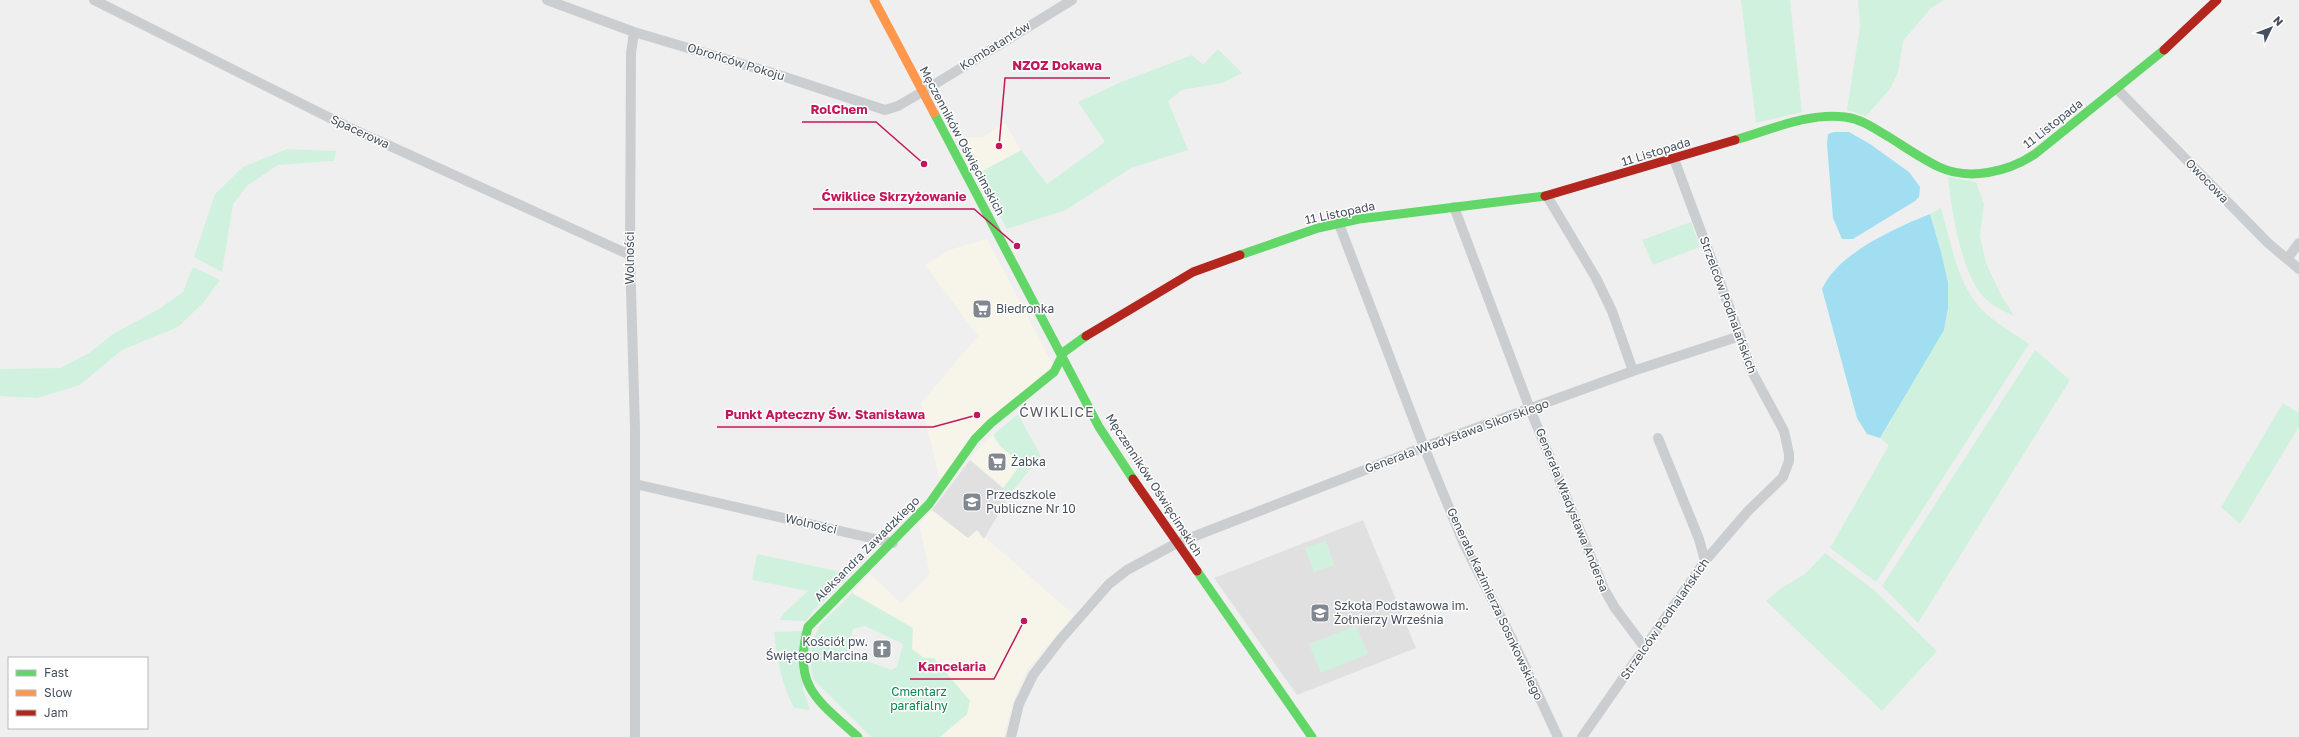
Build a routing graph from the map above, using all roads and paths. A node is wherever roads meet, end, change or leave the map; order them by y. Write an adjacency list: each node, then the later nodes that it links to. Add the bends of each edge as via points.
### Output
1 (94, 0): 14 (street, Spacerowa, via 346,126)
2 (548, 0): 6 (street, Obrońców Pokoju)
3 (874, 0): 8 (street, Męczenników Oświęcimskich)
4 (2217, 0): 7 (street, 11 Listopada, via 2195,23)
5 (1069, 1): 8 (street, Kombatantów)
6 (634, 32): 8 (street, Obrońców Pokoju, via 776,74 880,109 891,109); 14 (street, Wolności, via 631,53)
7 (2118, 90): 9 (street, 11 Listopada, via 2026,160 1986,173 1951,172 1866,123 1845,117 1810,118); 15 (street, Owocowa, via 2262,237)
8 (922, 92): 18 (street, Męczenników Oświęcimskich)
9 (1674, 159): 10 (street, 11 Listopada); 17 (street, Strzelców Podhalańskich)
10 (1547, 196): 11 (street, 11 Listopada); 19 (street, via 1599,284 1612,311)
11 (1454, 207): 12 (street, 11 Listopada); 20 (street, Generała Władysława Andersa)
12 (1339, 224): 18 (street, 11 Listopada, via 1261,247 1193,272 1071,344); 22 (street, Generała Kazimierza Sosnkowskiego)
13 (2299, 243): 15 (street)
14 (630, 255): 23 (street, Wolności)
15 (2287, 259): 16 (street, Owocowa)
16 (2299, 269)
17 (1740, 336): 19 (street, Generała Władysława Sikorskiego); 26 (street, Strzelców Podhalańskich, via 1750,368 1784,431 1789,461 1783,477 1748,511)
18 (1061, 356): 24 (street, Aleksandra Zawadzkiego, via 1054,372 975,439 929,504); 25 (street, Męczenników Oświęcimskich, via 1107,439)
19 (1633, 371): 20 (street, Generała Władysława Sikorskiego)
20 (1530, 409): 22 (street, Generała Władysława Sikorskiego); 27 (street, Generała Władysława Andersa, via 1604,590)
21 (1658, 438): 26 (street, via 1699,539)
22 (1424, 447): 25 (street, Generała Władysława Sikorskiego); 32 (street, Generała Kazimierza Sosnkowskiego, via 1464,544)
23 (634, 484): 24 (street, Wolności); 28 (street, Wolności)
24 (893, 543): 29 (street, Aleksandra Zawadzkiego, via 817,616 808,627 802,649 802,668 808,687 827,709)
25 (1177, 543): 30 (street, Generała Władysława Sikorskiego, via 1127,570 1109,584 1060,640 1032,675 1019,704); 31 (street, Męczenników Oświęcimskich)
26 (1705, 561): 27 (street, Strzelców Podhalańskich)
27 (1645, 648): 33 (street, Strzelców Podhalańskich)
28 (635, 737)
29 (858, 737)
30 (1011, 737)
31 (1312, 737)
32 (1558, 737)
33 (1582, 737)

